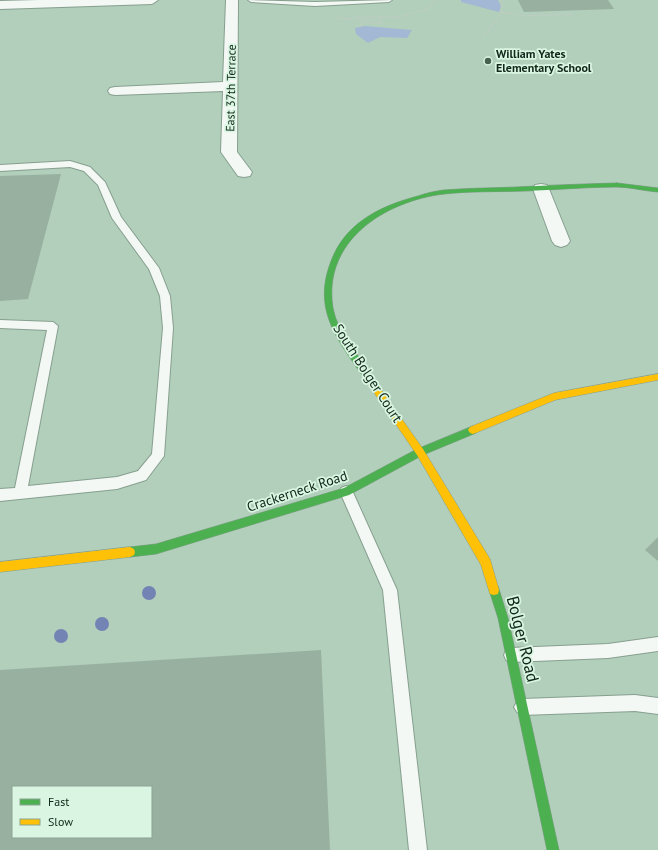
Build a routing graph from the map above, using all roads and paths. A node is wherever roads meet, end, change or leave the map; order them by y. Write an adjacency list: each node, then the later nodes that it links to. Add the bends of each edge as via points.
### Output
1 (152, 0): 8 (street)
2 (232, 0): 13 (street, East 37th Terrace)
3 (251, 0): 7 (lane, via 315,4)
4 (389, 0): 7 (lane)
5 (436, 0): 11 (path, via 427,9 400,16 338,17 381,20 382,23 360,23)
6 (501, 0): 9 (path)
7 (353, 1)
8 (0, 5)
9 (502, 12): 10 (path, via 524,16); 12 (path)
10 (573, 14)
11 (361, 26)
12 (484, 35)
13 (231, 86): 14 (street); 16 (street, East 37th Terrace, via 229,152)
14 (115, 91)
15 (0, 168): 24 (lane, via 70,164 87,169 102,184 117,218 154,268 165,296 168,328 158,456 142,476 117,483)
16 (244, 172)
17 (541, 188): 18 (street, South Bolger Court, via 617,185); 19 (street); 22 (street, South Bolger Court, via 444,192 398,203 368,218 347,236 336,256 329,277 331,315 341,337)
18 (658, 190)
19 (561, 241)
20 (0, 324): 24 (lane, via 53,326)
21 (658, 377): 22 (street, Crackerneck Road, via 554,396)
22 (420, 452): 23 (street, Crackerneck Road); 28 (street, Bolger Road, via 486,563)
23 (346, 492): 26 (street, Crackerneck Road, via 156,549); 31 (lane, via 390,590)
24 (20, 493): 25 (lane)
25 (0, 495)
26 (0, 567)
27 (658, 644): 28 (lane, via 608,651)
28 (511, 655): 30 (street, Bolger Road)
29 (658, 706): 30 (lane, via 635,703)
30 (522, 707): 32 (street, Bolger Road)
31 (418, 850)
32 (553, 850)

